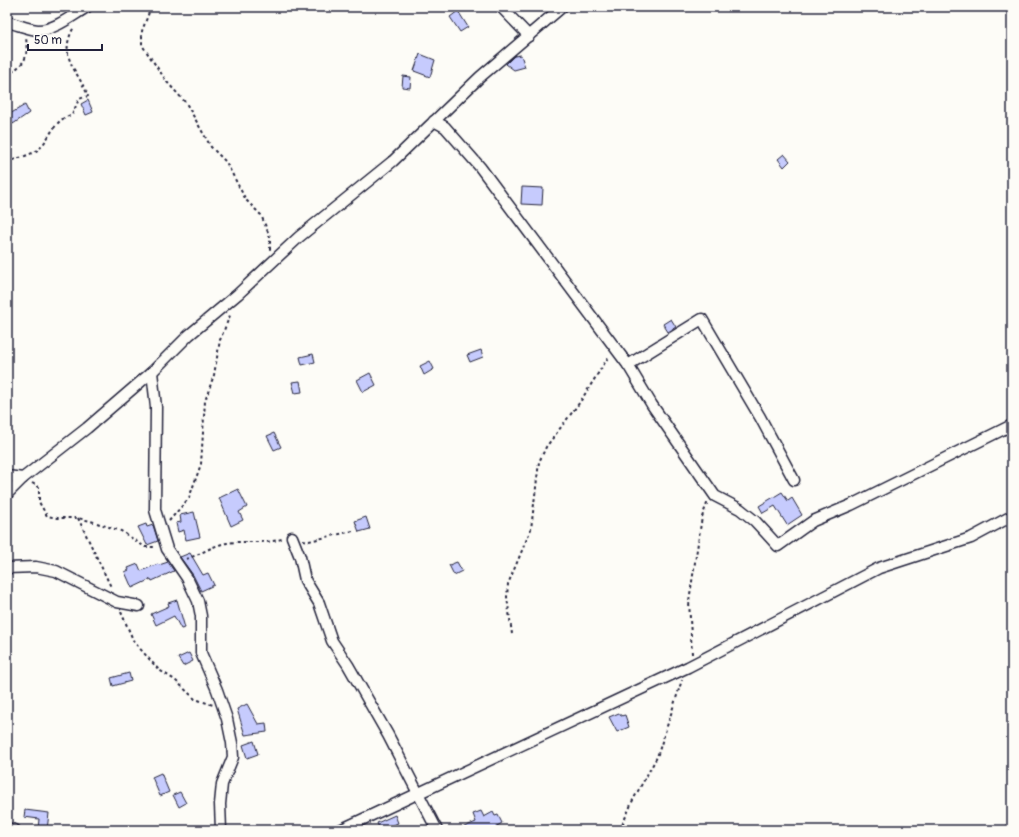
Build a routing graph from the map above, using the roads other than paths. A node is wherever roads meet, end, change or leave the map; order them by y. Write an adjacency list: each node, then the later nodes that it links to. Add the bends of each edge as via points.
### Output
1 (87, 7): 4 (street, via 49,28 39,30)
2 (501, 7): 5 (street)
3 (562, 7): 5 (street)
4 (7, 22)
5 (528, 36): 6 (street)
6 (434, 121): 7 (street, via 445,127 480,166); 8 (street, via 392,161 300,237 189,335)
7 (628, 366): 9 (street, via 715,496 740,509 778,546 813,521 851,505); 12 (street, via 702,319 760,416)
8 (152, 372): 11 (street, via 87,428); 21 (street, via 156,407 155,510 167,549 198,601 201,616 201,653 223,708 232,743 233,757 222,784)
9 (1012, 425)
10 (7, 476): 11 (street)
11 (23, 478): 13 (street)
12 (794, 480)
13 (7, 494)
14 (1012, 516): 18 (street, via 971,538 879,568 688,667)
15 (292, 537): 18 (street, via 306,580 319,603 332,641 357,680)
16 (7, 568): 17 (street, via 36,567 56,571 117,602)
17 (139, 606)
18 (417, 792): 22 (street); 23 (street)
19 (7, 828): 20 (street)
20 (15, 830)
21 (221, 830)
22 (340, 830)
23 (437, 830)

